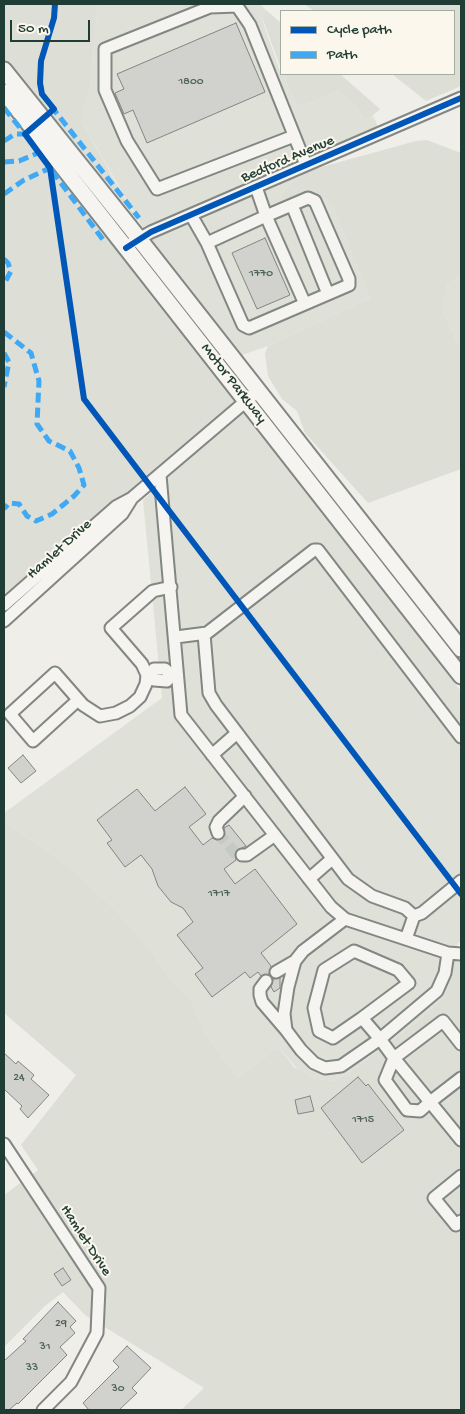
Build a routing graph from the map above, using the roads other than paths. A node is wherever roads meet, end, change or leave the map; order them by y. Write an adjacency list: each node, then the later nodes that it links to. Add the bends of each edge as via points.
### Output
1 (4, 70): 10 (main road, Motor Parkway)
2 (4, 92): 12 (main road, Motor Parkway)
3 (461, 98): 5 (street, Bedford Avenue)
4 (294, 136): 4 (street, via 250,25 237,6 210,7 105,49 105,90 127,141 157,189); 5 (street)
5 (306, 165): 6 (street, Bedford Avenue)
6 (256, 187): 8 (street, Bedford Avenue); 9 (street)
7 (292, 205): 9 (street); 13 (street); 13 (street, via 308,198 315,201 349,279 349,284)
8 (191, 214): 10 (street, Bedford Avenue); 11 (street)
9 (266, 216): 11 (street); 14 (street)
10 (139, 238): 12 (street, Bedford Avenue); 15 (main road, Motor Parkway)
11 (207, 243): 14 (street, via 243,325 249,328)
12 (126, 248): 16 (main road, Motor Parkway)
13 (328, 294): 14 (street)
14 (305, 304)
15 (259, 390): 16 (street, Hamlet Drive); 24 (main road, Motor Parkway)
16 (246, 400): 17 (street, Hamlet Drive); 27 (main road, Motor Parkway)
17 (160, 475): 18 (street, Hamlet Drive); 19 (street)
18 (132, 498): 20 (street, Hamlet Drive, via 116,506); 21 (street, Hamlet Drive, via 122,514)
19 (171, 587): 23 (street); 25 (street, via 153,591 111,628)
20 (4, 605)
21 (4, 621)
22 (204, 634): 23 (street); 29 (street, via 209,693); 30 (street, via 318,550)
23 (176, 637): 26 (street)
24 (461, 649)
25 (149, 675): 26 (street, via 154,680 167,681); 28 (street, via 140,697 116,713 100,716)
26 (175, 675): 31 (street, via 181,715)
27 (461, 676)
28 (78, 700): 28 (street, via 55,673 10,714 33,741)
29 (237, 734): 31 (street); 36 (street)
30 (461, 737)
31 (212, 755): 32 (street)
32 (245, 796): 33 (street, via 219,821); 34 (street)
33 (218, 833)
34 (275, 835): 35 (street, via 247,855); 37 (street)
35 (242, 855)
36 (332, 859): 37 (street); 39 (street, via 358,887 404,908)
37 (309, 879): 40 (street, via 331,907)
38 (461, 881): 39 (street)
39 (414, 916): 41 (street)
40 (345, 918): 41 (street); 44 (street)
41 (406, 939): 42 (street)
42 (448, 953): 43 (street); 49 (street, via 445,973 437,991)
43 (461, 954)
44 (294, 961): 45 (street); 48 (street, via 286,996)
45 (276, 972)
46 (266, 981): 48 (street, via 260,989 262,1002)
47 (362, 1018): 47 (street, via 409,983 398,970 354,951 324,970 314,1008 319,1031 333,1038); 49 (street)
48 (286, 1030): 49 (street, via 314,1063 325,1068 340,1066)
49 (380, 1039): 51 (street)
50 (461, 1044): 51 (street, via 443,1021)
51 (394, 1058): 53 (street); 53 (street, via 385,1080 407,1110 420,1111)
52 (461, 1078): 53 (street)
53 (430, 1102): 54 (street)
54 (461, 1140)
55 (4, 1144): 58 (street, Hamlet Drive, via 99,1288 97,1333 72,1382)
56 (461, 1176): 57 (street, via 434,1198 456,1225)
57 (461, 1221)
58 (43, 1410)

